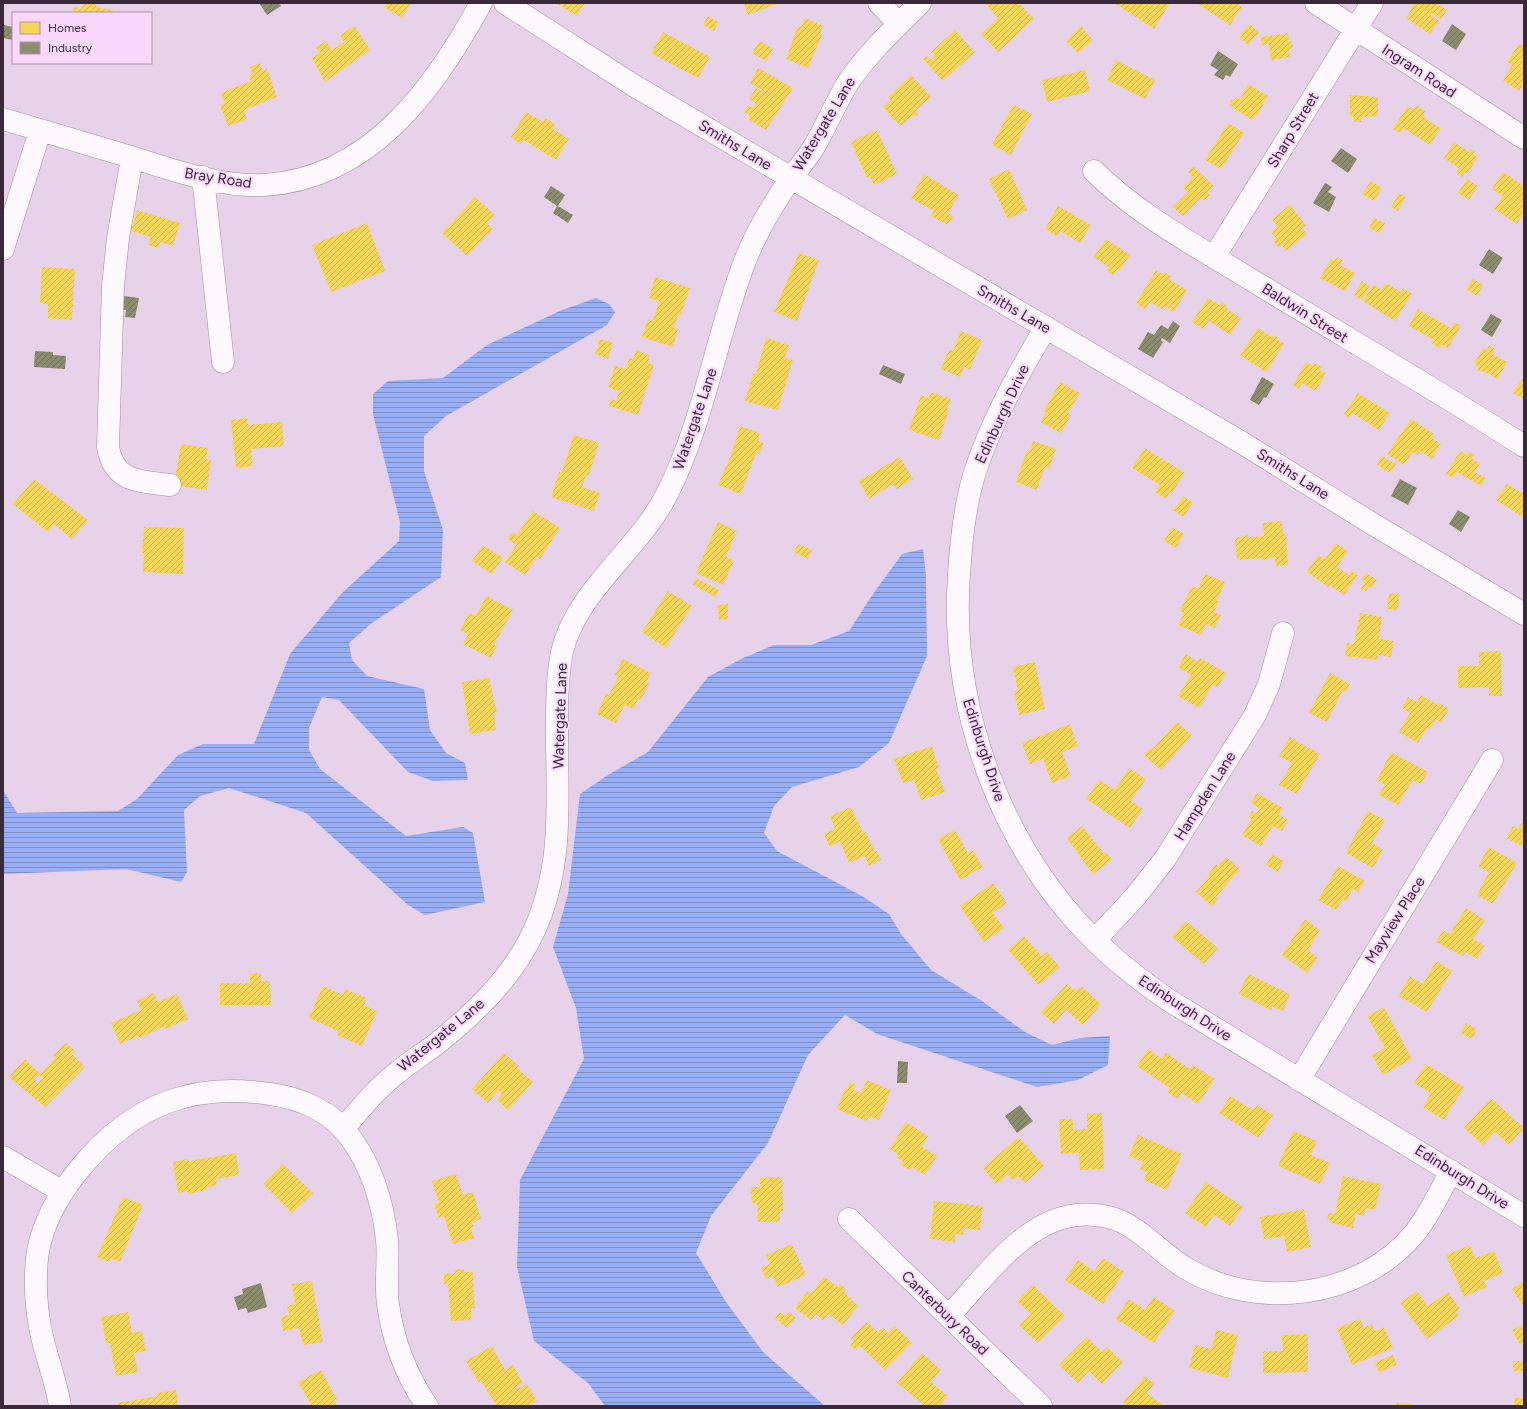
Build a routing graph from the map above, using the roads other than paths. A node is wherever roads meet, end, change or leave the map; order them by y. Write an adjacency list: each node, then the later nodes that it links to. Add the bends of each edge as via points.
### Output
1 (481, 3): 14 (street, Bray Road, via 442,70 390,128 359,153 329,169 290,182 263,185 231,183)
2 (505, 3): 15 (street, Smiths Lane, via 633,85)
3 (879, 3): 7 (street)
4 (920, 3): 7 (street, Watergate Lane)
5 (1316, 3): 8 (street, Ingram Road)
6 (1372, 3): 8 (street, Sharp Street)
7 (899, 24): 15 (street, Watergate Lane, via 864,60 851,78 819,139)
8 (1355, 28): 11 (street, Ingram Road); 17 (street, Sharp Street)
9 (3, 119): 10 (street, Bray Road)
10 (40, 131): 12 (street, Bray Road); 16 (street)
11 (1524, 138)
12 (132, 158): 14 (street, Bray Road); 21 (street, via 118,238 113,286 108,446 115,467 123,476 132,480)
13 (1094, 171): 17 (street, Baldwin Street, via 1132,205)
14 (203, 177): 19 (street)
15 (792, 178): 18 (street, Smiths Lane); 27 (street, Watergate Lane, via 762,225 742,268 701,408 667,495 640,538 579,610 568,631 562,653 557,697 558,840 545,901 534,931 506,978 482,1004 436,1044 395,1073)
16 (3, 249)
17 (1214, 257): 20 (street, Baldwin Street, via 1360,347 1460,404)
18 (1046, 327): 22 (street, Smiths Lane); 25 (street, Edinburgh Drive, via 1010,389 975,474 960,553 958,637 964,687 973,727 999,800 1042,876 1068,911)
19 (223, 362)
20 (1524, 446)
21 (170, 485)
22 (1524, 614)
23 (1283, 633): 25 (street, Hampden Lane, via 1269,684 1255,715 1165,859 1135,898)
24 (1492, 760): 26 (street, Mayview Place)
25 (1095, 940): 26 (street, Edinburgh Drive, via 1133,975 1170,1001)
26 (1299, 1080): 29 (street, Edinburgh Drive)
27 (343, 1129): 30 (street, via 325,1113 287,1096 225,1090 191,1095 164,1103 138,1115 118,1129 95,1151); 35 (street, via 363,1158 375,1182 383,1211 387,1241 388,1302 393,1332 402,1361)
28 (3, 1157): 30 (street)
29 (1451, 1171): 31 (street, Edinburgh Drive); 33 (street, via 1428,1215 1413,1235 1395,1252 1378,1265 1327,1288 1308,1292 1276,1293 1242,1290 1218,1284 1188,1270 1142,1233 1116,1219 1077,1215 1054,1220 1033,1231 1007,1253)
30 (63, 1192): 34 (street, via 41,1236 36,1287 40,1331 57,1385)
31 (1524, 1216)
32 (849, 1219): 33 (street, Canterbury Road)
33 (949, 1316): 36 (street, Canterbury Road)
34 (60, 1406)
35 (427, 1406)
36 (1041, 1406)

